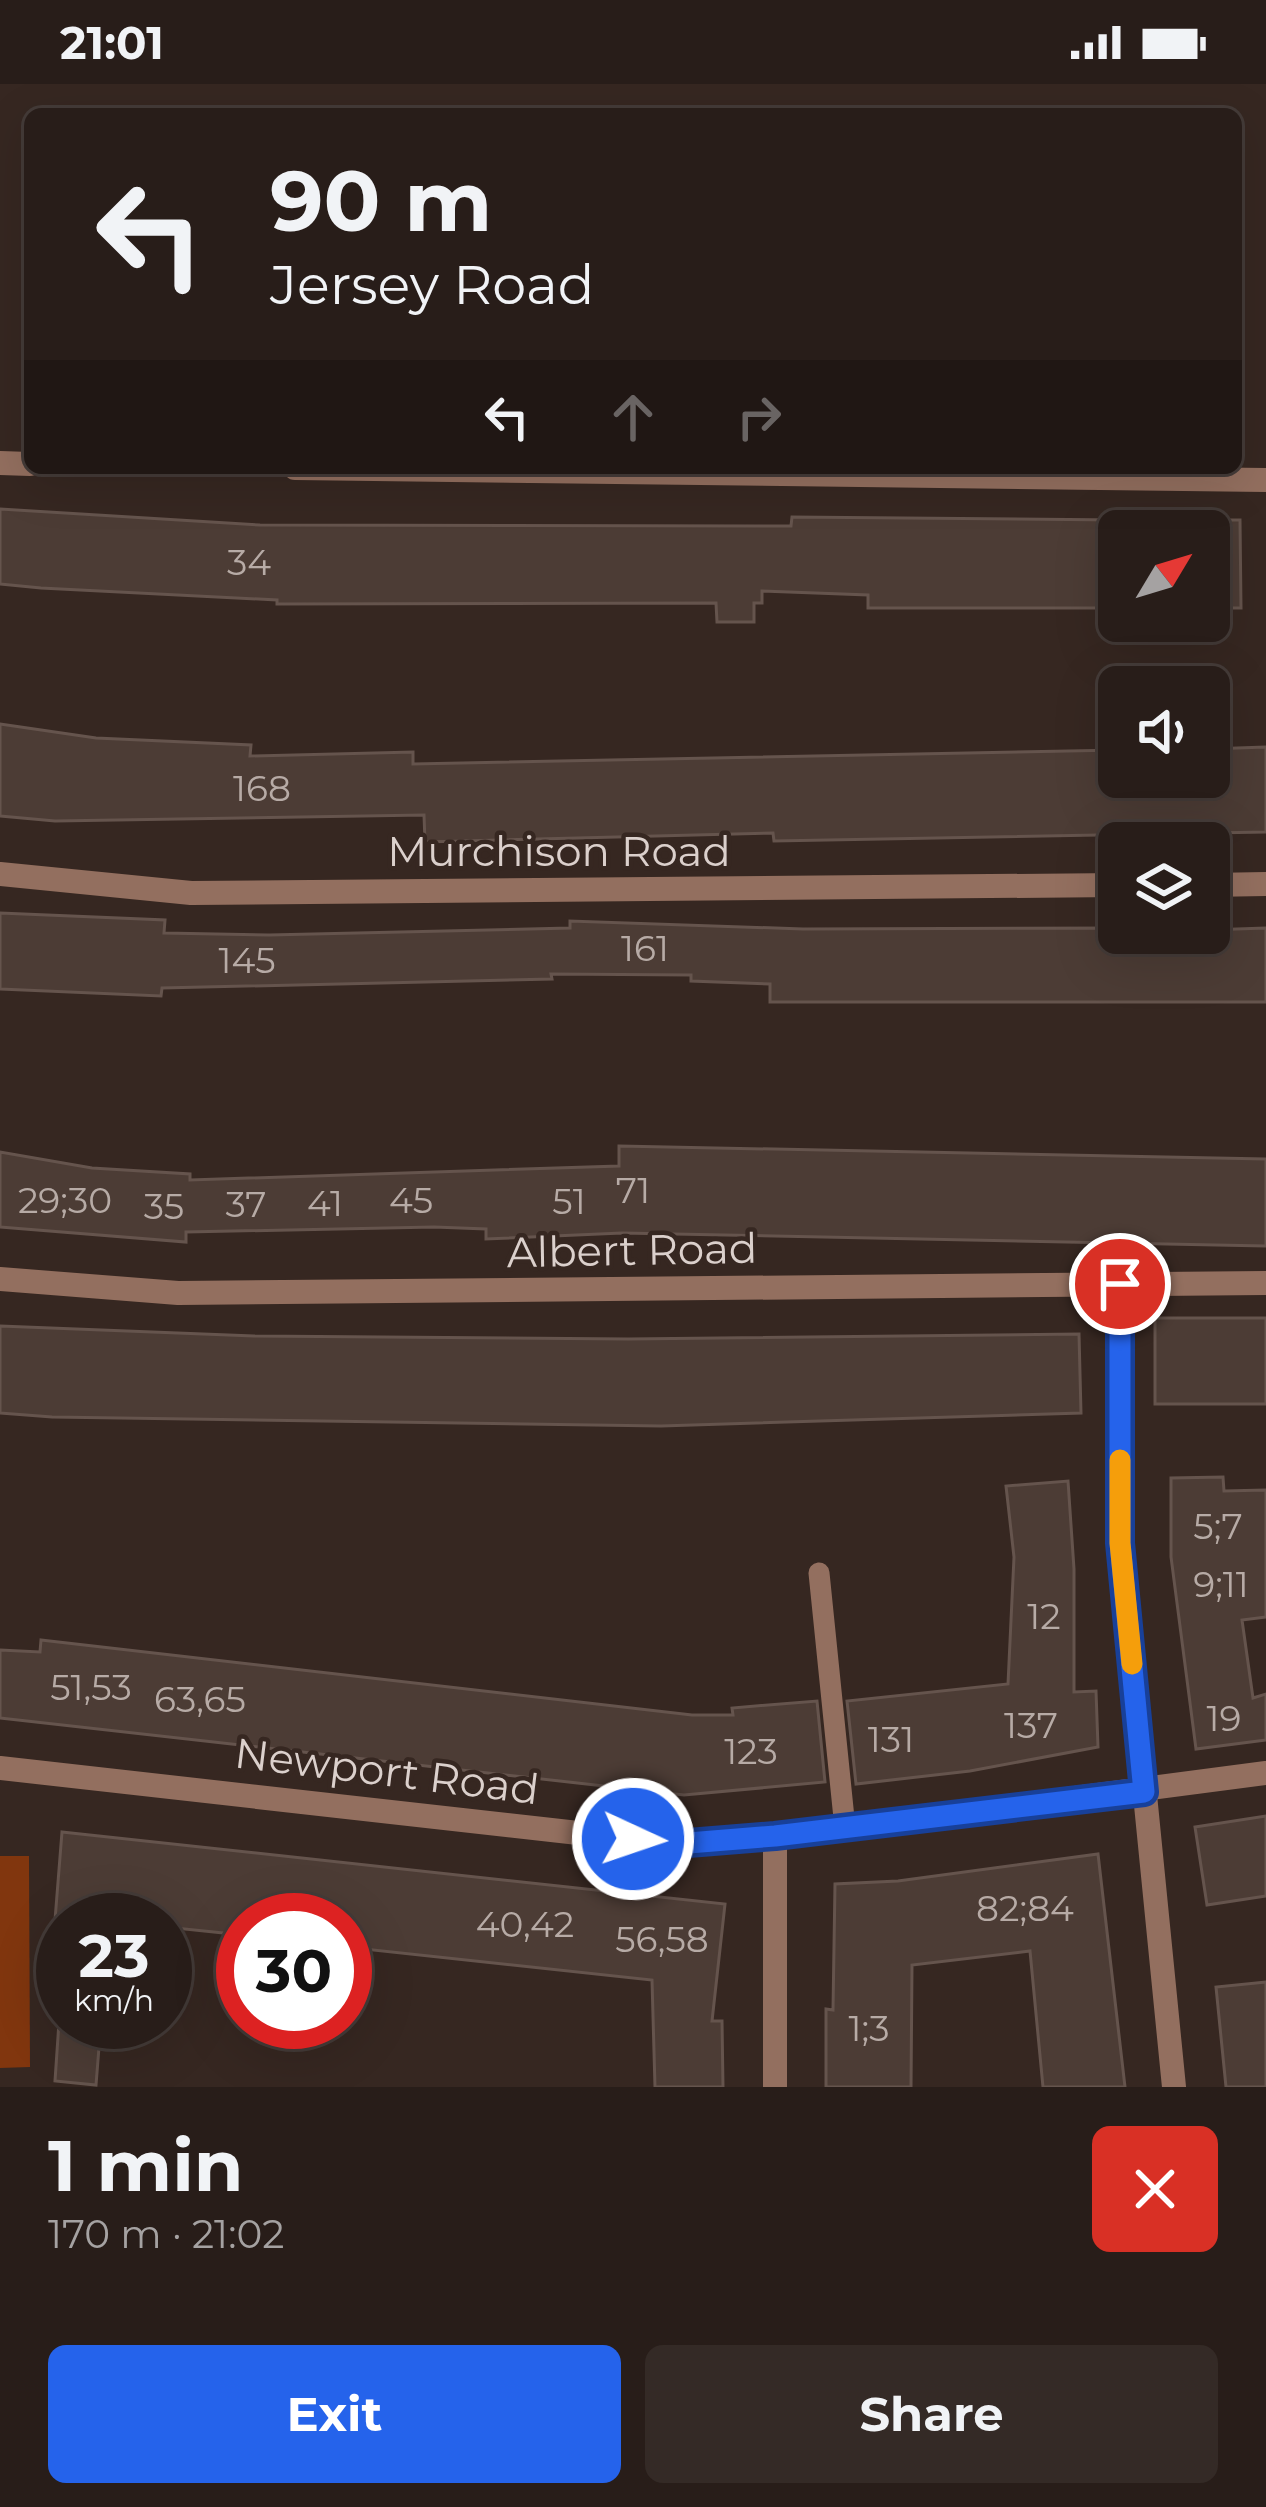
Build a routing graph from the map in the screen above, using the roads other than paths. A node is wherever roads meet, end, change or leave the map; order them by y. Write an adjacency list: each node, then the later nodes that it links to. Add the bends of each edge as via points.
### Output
1 (780, 474): 2 (street)
2 (1266, 480)
3 (0, 874): 6 (street, Murchison Road, via 190,893)
4 (1230, 884): 5 (street)
5 (1266, 884)
6 (1098, 885)
7 (0, 1279): 9 (street, Albert Road, via 178,1293)
8 (1266, 1283): 9 (street, Albert Road)
9 (1120, 1284): 13 (street, via 1120,1543)
10 (819, 1573): 14 (lane)
11 (0, 1768): 15 (street, Newport Road, via 676,1844)
12 (1266, 1773): 13 (street, Newport Road)
13 (1144, 1792): 14 (street, Newport Road); 17 (street)
14 (844, 1828): 15 (street, Newport Road)
15 (775, 1836): 16 (street)
16 (775, 2087)
17 (1174, 2087)

